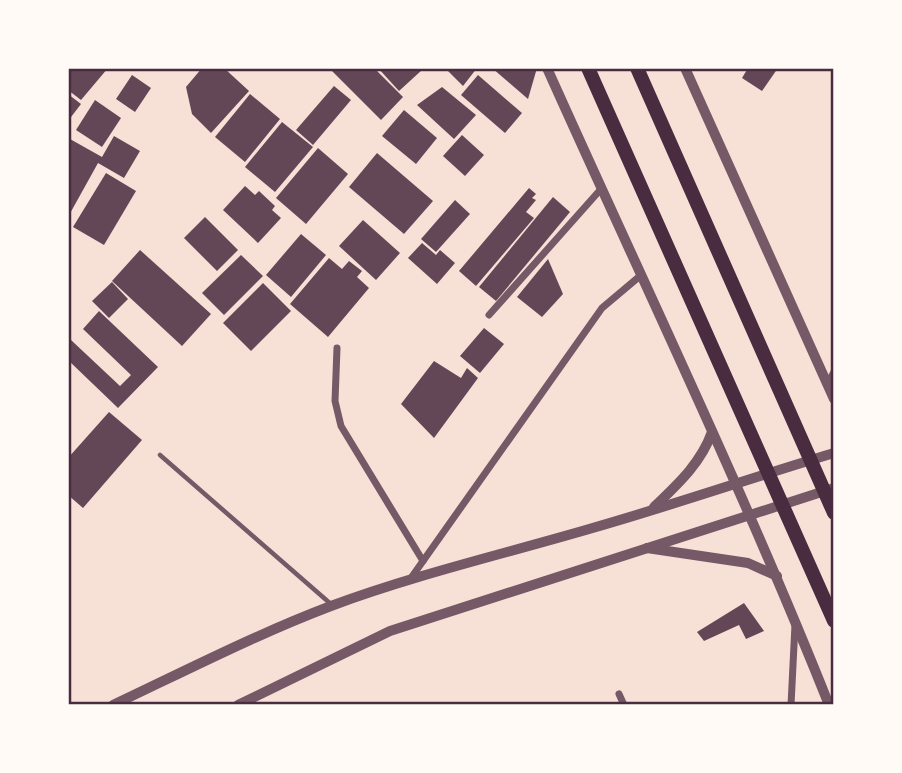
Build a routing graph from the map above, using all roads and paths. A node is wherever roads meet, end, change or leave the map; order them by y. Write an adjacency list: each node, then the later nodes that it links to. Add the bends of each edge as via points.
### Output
1 (547, 68): 5 (street)
2 (588, 68): 26 (highway)
3 (637, 68): 17 (highway)
4 (685, 68): 10 (street)
5 (601, 189): 6 (street); 7 (street)
6 (640, 276): 12 (street); 21 (street, via 602,308)
7 (489, 315)
8 (337, 348): 21 (street, via 335,401 341,426)
9 (834, 372): 10 (street)
10 (827, 385): 11 (street)
11 (834, 400)
12 (712, 432): 15 (street); 18 (street, via 706,450 682,481)
13 (834, 453): 15 (street)
14 (159, 455): 24 (lane)
15 (736, 482): 18 (street); 19 (street)
16 (834, 488): 19 (street)
17 (832, 509)
18 (650, 511): 23 (street)
19 (750, 514): 20 (street); 22 (street)
20 (644, 547): 22 (street, via 748,563); 29 (street, via 390,631)
21 (423, 561): 23 (street)
22 (776, 576): 25 (street)
23 (409, 581): 24 (street)
24 (332, 606): 28 (street)
25 (795, 619): 31 (street); 32 (street)
26 (834, 621)
27 (619, 694): 30 (street)
28 (113, 705)
29 (239, 705)
30 (624, 705)
31 (791, 705)
32 (829, 705)

